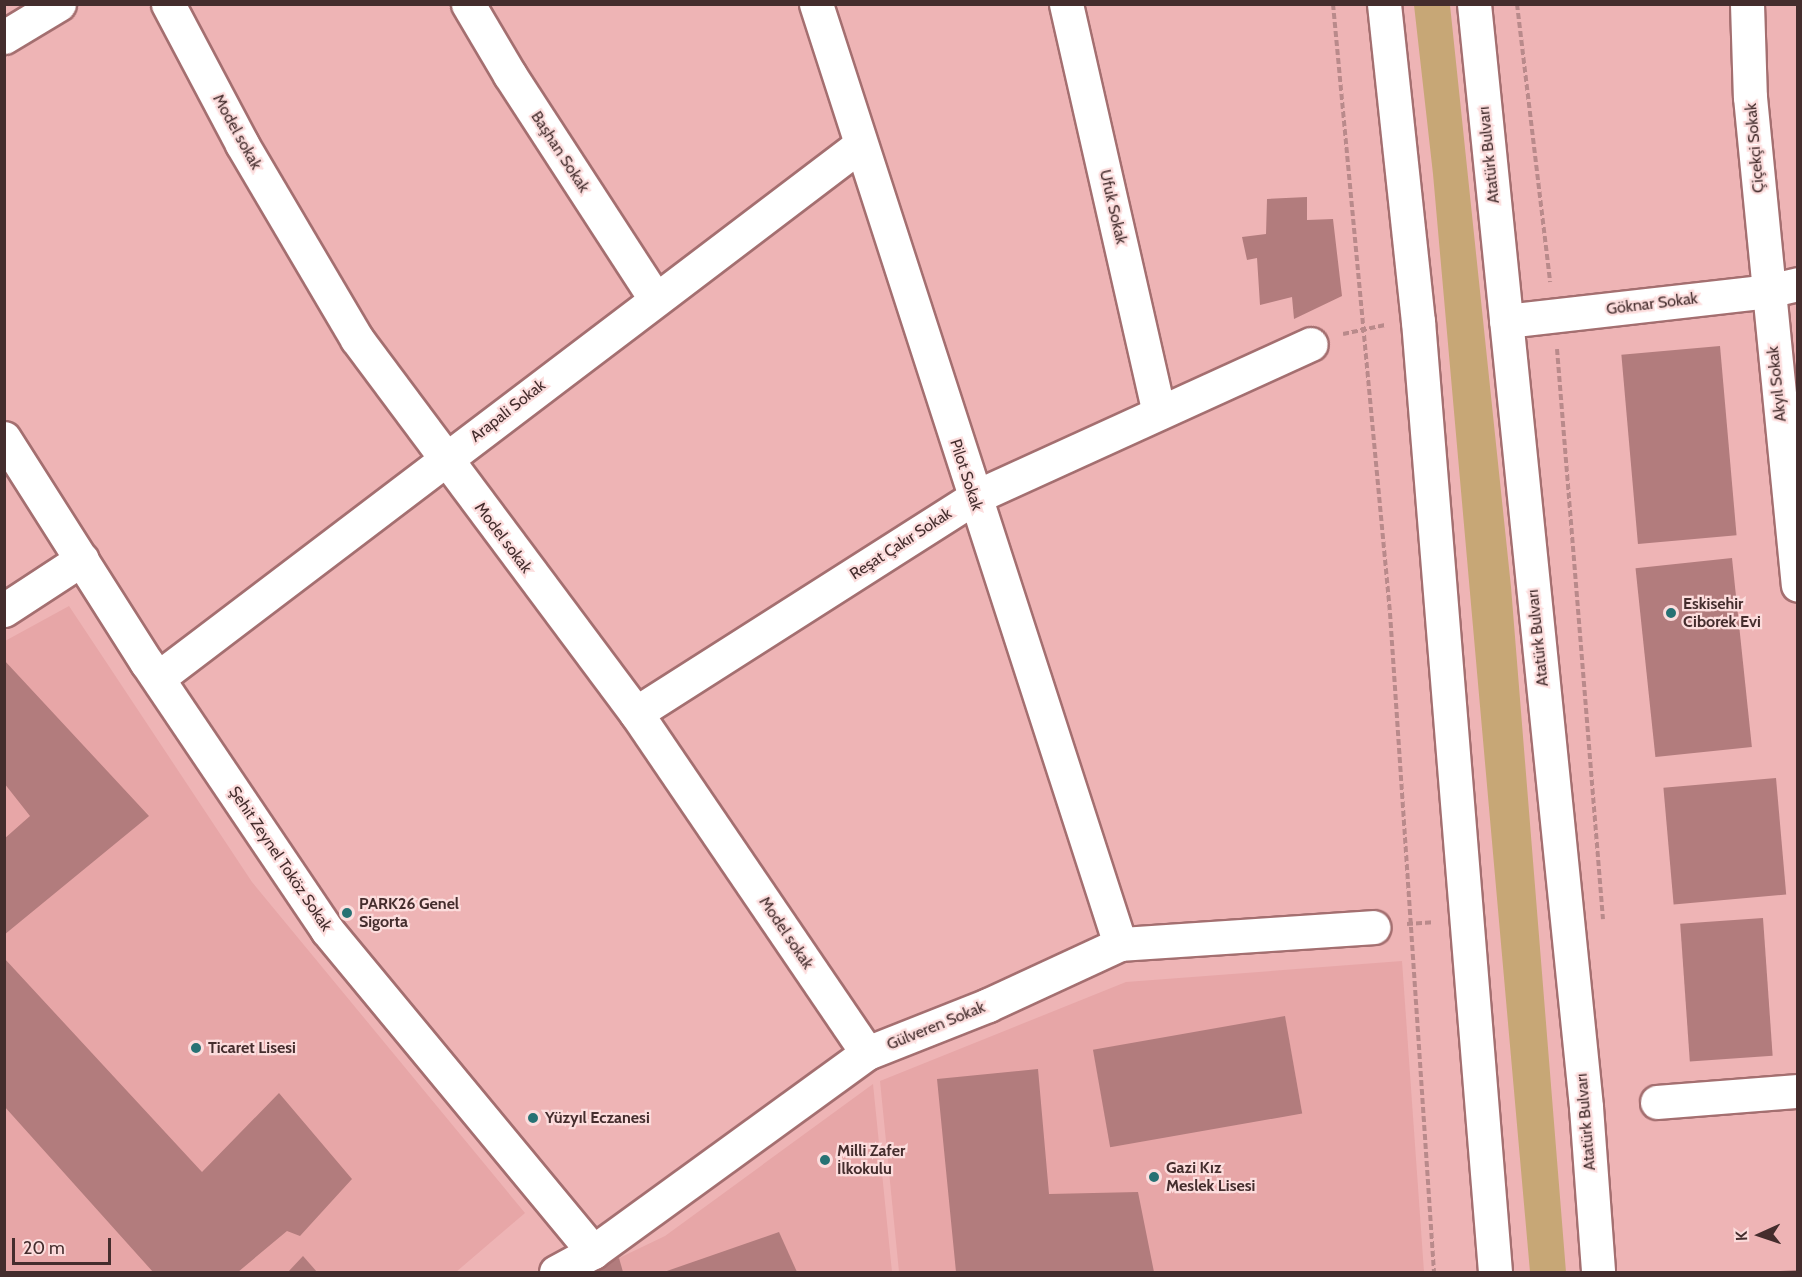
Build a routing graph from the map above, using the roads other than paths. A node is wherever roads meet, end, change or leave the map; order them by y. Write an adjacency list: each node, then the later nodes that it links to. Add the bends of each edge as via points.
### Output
1 (58, 4): 9 (street)
2 (168, 4): 17 (street, Model sokak, via 242,144 357,339)
3 (468, 4): 12 (street, Başhan Sokak)
4 (816, 4): 10 (street, Pilot Sokak)
5 (1066, 4): 15 (street, Ufuk Sokak)
6 (1384, 4): 31 (street, via 1418,321)
7 (1474, 4): 13 (street, Atatürk Bulvarı)
8 (1747, 4): 11 (street, Çiçekçi Sokak, via 1750,97)
9 (6, 31)
10 (860, 146): 12 (street, Arapali Sokak); 18 (street, Pilot Sokak)
11 (1783, 287): 13 (street, Göknar Sokak); 20 (street, Akyıl Sokak)
12 (655, 298): 17 (street, Arapali Sokak)
13 (1506, 321): 32 (street, Atatürk Bulvarı, via 1586,1107)
14 (1311, 344): 15 (street, Reşat Çakır Sokak)
15 (1158, 410): 18 (street, Reşat Çakır Sokak)
16 (4, 438): 19 (street, Şehit Zeynel Toköz Sokak)
17 (444, 461): 22 (street, Arapali Sokak); 23 (street, Model sokak)
18 (973, 498): 23 (street, Reşat Çakır Sokak); 25 (street, Pilot Sokak)
19 (82, 559): 21 (street); 22 (street, Şehit Zeynel Toköz Sokak)
20 (1797, 585)
21 (4, 610)
22 (158, 678): 29 (street, Şehit Zeynel Toköz Sokak, via 327,930)
23 (636, 713): 26 (street, Model sokak)
24 (1374, 927): 25 (street, Gülveren Sokak)
25 (1120, 944): 26 (street, Gülveren Sokak, via 988,1005)
26 (867, 1053): 29 (street, Gülveren Sokak)
27 (1797, 1091): 28 (street)
28 (1657, 1102)
29 (593, 1252): 30 (street, Gülveren Sokak)
30 (556, 1272)
31 (1495, 1272)
32 (1598, 1272)

